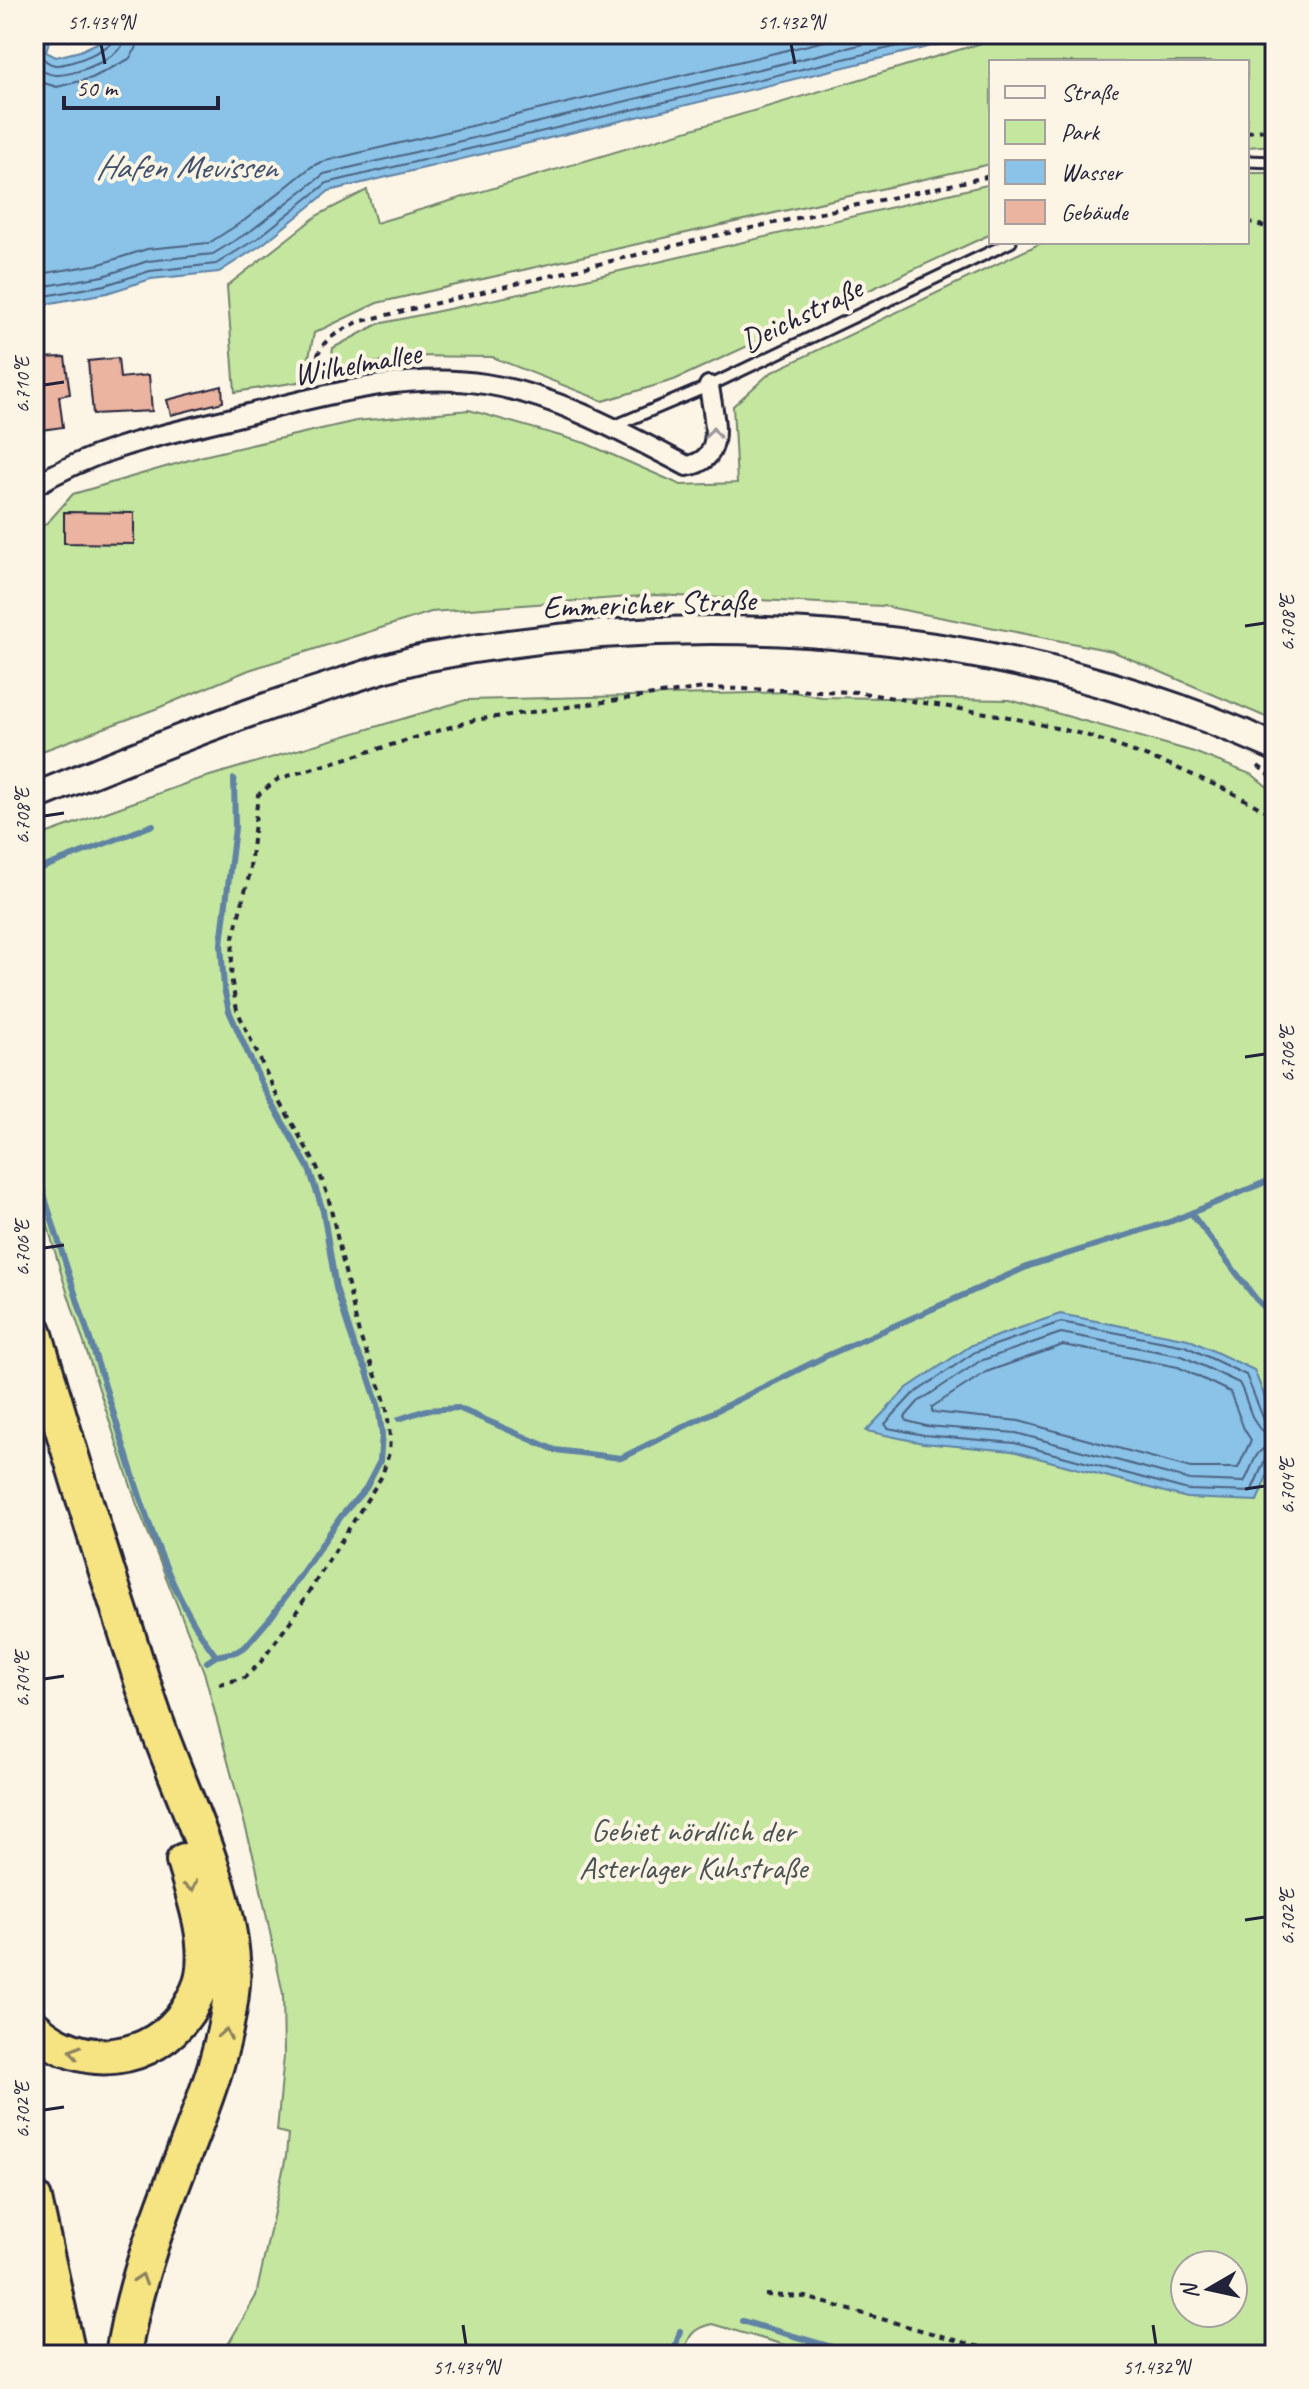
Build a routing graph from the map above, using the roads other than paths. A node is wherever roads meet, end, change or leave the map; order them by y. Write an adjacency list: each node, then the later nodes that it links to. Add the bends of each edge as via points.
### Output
1 (1249, 161): 2 (lane)
2 (1275, 162)
3 (1007, 244): 4 (lane, Deichstraße)
4 (709, 386): 5 (lane, Deichstraße); 5 (street, Wilhelmallee, one-way to 4, via 687,466 699,464 712,452 715,437)
5 (611, 427): 6 (street, Wilhelmallee, via 487,384 399,381 135,441 67,465)
6 (34, 486)
7 (1275, 747): 8 (main road, Emmericher Straße, via 1095,680 978,654 839,636 676,632 552,639 427,658 284,700 160,746)
8 (41, 808)
9 (34, 1331): 16 (highway, one-way to 9, via 129,2315 156,2232 216,2071 232,1981 227,1924 197,1825 160,1735)
10 (34, 1384): 11 (highway, one-way to 11, via 146,1735 204,1943 203,1976 194,2001 180,2022 146,2049 103,2058 78,2055)
11 (34, 2028)
12 (34, 2199): 15 (highway)
13 (34, 2321): 14 (highway)
14 (40, 2355)
15 (68, 2355)
16 (123, 2355)

